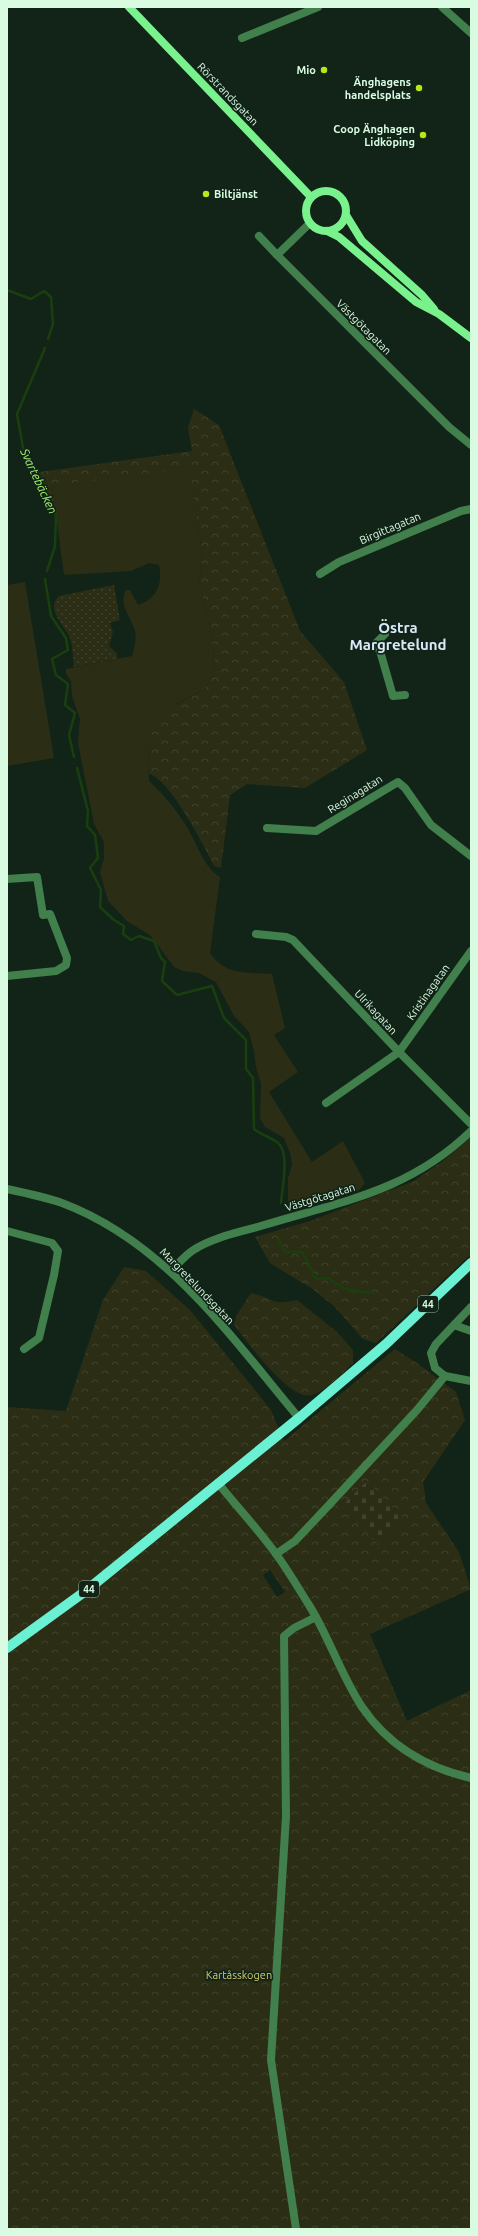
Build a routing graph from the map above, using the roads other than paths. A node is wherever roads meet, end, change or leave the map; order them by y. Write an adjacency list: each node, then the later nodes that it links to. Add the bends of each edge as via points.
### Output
1 (129, 7): 6 (main road, Rörstrandsgatan)
2 (318, 7): 5 (street)
3 (442, 7): 4 (street)
4 (471, 33)
5 (242, 38)
6 (311, 197): 7 (main road, via 323,191 337,194 345,203); 8 (main road, via 306,210)
7 (346, 215): 9 (main road, via 339,226); 12 (main road, via 362,241 422,295)
8 (310, 223): 9 (main road, via 315,228); 11 (street)
9 (327, 231): 12 (main road, via 339,237 416,302)
10 (259, 236): 11 (street, Västgötagatan)
11 (277, 255): 14 (street, Västgötagatan)
12 (439, 314): 13 (main road)
13 (471, 338)
14 (471, 445)
15 (471, 510): 16 (street, Birgittagatan, via 461,511 339,562)
16 (320, 574)
17 (385, 634): 18 (street, via 375,644 380,651 393,696)
18 (405, 695)
19 (267, 828): 20 (street, Reginagatan, via 316,831 398,782 431,825)
20 (471, 856)
21 (7, 879): 24 (street, via 38,877 43,915 50,914 67,958 66,965 56,971)
22 (256, 934): 25 (street, Ulrikagatan, via 293,940)
23 (471, 951): 25 (street, Kristinagatan)
24 (7, 976)
25 (399, 1052): 26 (street, Kristinagatan); 27 (street, Ulrikagatan)
26 (326, 1103)
27 (471, 1124)
28 (471, 1131): 32 (street, Västgötagatan, via 432,1164 397,1184 222,1238 196,1249)
29 (7, 1189): 32 (street, Margretelundsgatan, via 63,1204 100,1221 142,1246)
30 (7, 1231): 36 (street, via 52,1243 58,1251 40,1338)
31 (471, 1263): 39 (main road, 44, via 386,1344)
32 (171, 1271): 39 (street, Margretelundsgatan, via 223,1328)
33 (471, 1307): 34 (street)
34 (454, 1325): 35 (street); 37 (street, via 431,1353 435,1368)
35 (471, 1331)
36 (24, 1350)
37 (444, 1376): 38 (street); 41 (street, via 418,1410 339,1495 295,1541)
38 (471, 1381)
39 (298, 1418): 40 (main road, 44)
40 (218, 1483): 41 (street); 43 (main road, 44, via 94,1585)
41 (276, 1554): 42 (street)
42 (316, 1617): 44 (street, via 362,1706 382,1732 402,1750 423,1762); 45 (street, via 284,1636 286,1816 271,2060)
43 (7, 1648)
44 (471, 1778)
45 (296, 2229)

